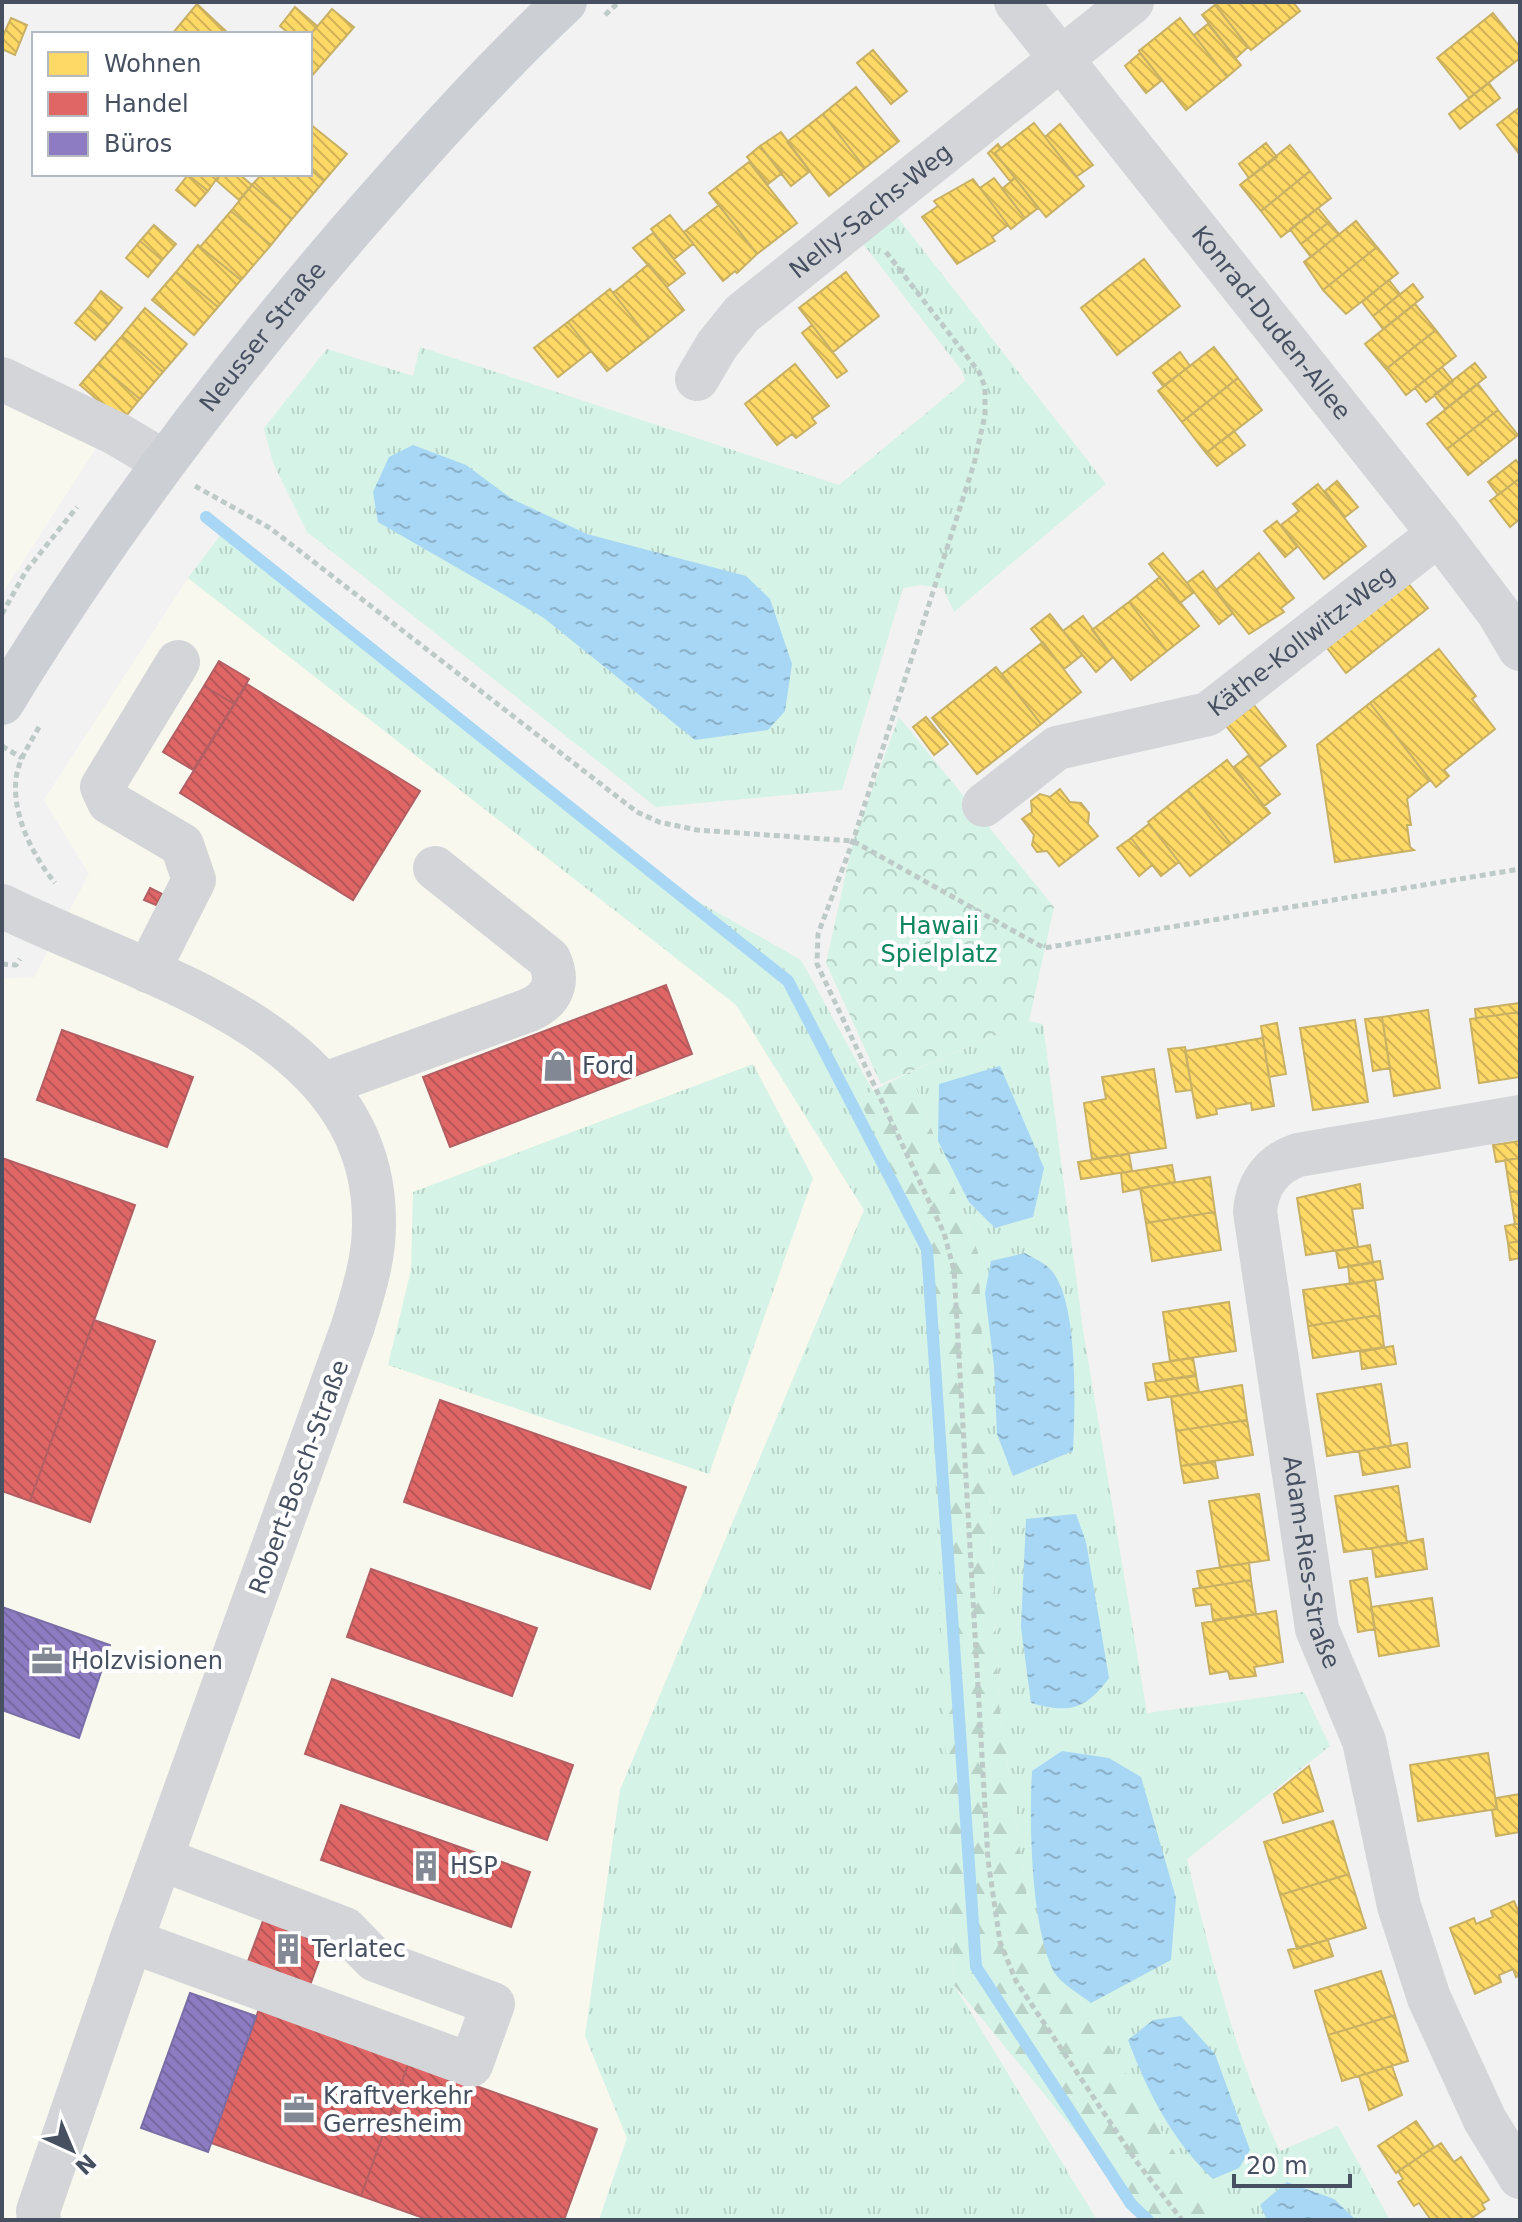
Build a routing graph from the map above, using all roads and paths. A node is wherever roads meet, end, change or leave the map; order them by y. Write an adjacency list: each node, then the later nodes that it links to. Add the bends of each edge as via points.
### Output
1 (619, 2): 4 (path)
2 (1016, 2): 5 (street, Konrad-Duden-Allee)
3 (1132, 2): 5 (street, Nelly-Sachs-Weg)
4 (581, 12): 9 (main road, Neusser Straße, via 405,168 254,344)
5 (1061, 58): 6 (street, Nelly-Sachs-Weg); 10 (street, Konrad-Duden-Allee)
6 (860, 218): 8 (street, Nelly-Sachs-Weg, via 742,314); 19 (path, via 974,365 983,380 986,403 974,464)
7 (2, 379): 9 (street, via 117,434)
8 (697, 379)
9 (185, 479): 13 (main road, Neusser Straße, via 98,552); 19 (path, via 270,528 637,812 697,830)
10 (1439, 534): 11 (street, Konrad-Duden-Allee); 17 (street, Käthe-Kollwitz-Weg, via 1208,714 1057,748)
11 (1520, 649)
12 (178, 662): 23 (street, via 102,787 109,802 182,845 194,880)
13 (2, 703)
14 (44, 718): 16 (path)
15 (2, 746): 16 (path)
16 (22, 758): 18 (path, via 16,788)
17 (984, 805)
18 (23, 823)
19 (853, 841): 21 (path, via 1044,948); 30 (path, via 818,934 816,959 944,1233 954,1270 985,1814 1000,1942 1037,2017)
20 (435, 868): 24 (street, via 549,959 556,976 552,992 529,1010)
21 (1520, 869)
22 (2, 906): 23 (street, Robert-Bosch-Straße)
23 (148, 971): 24 (street, Robert-Bosch-Straße, via 275,1040)
24 (325, 1084): 26 (street, Robert-Bosch-Straße, via 365,1162 374,1207 371,1261 353,1326)
25 (1520, 1117): 28 (street, Adam-Ries-Straße, via 1291,1157 1263,1181 1255,1212 1317,1629 1364,1741 1399,1906 1429,1998 1480,2109)
26 (161, 1859): 27 (street, Robert-Bosch-Straße); 27 (street, via 345,1929 375,1960 493,2004 471,2065)
27 (131, 1941): 29 (street, Robert-Bosch-Straße)
28 (1520, 2177)
29 (39, 2220)
30 (1182, 2220)

